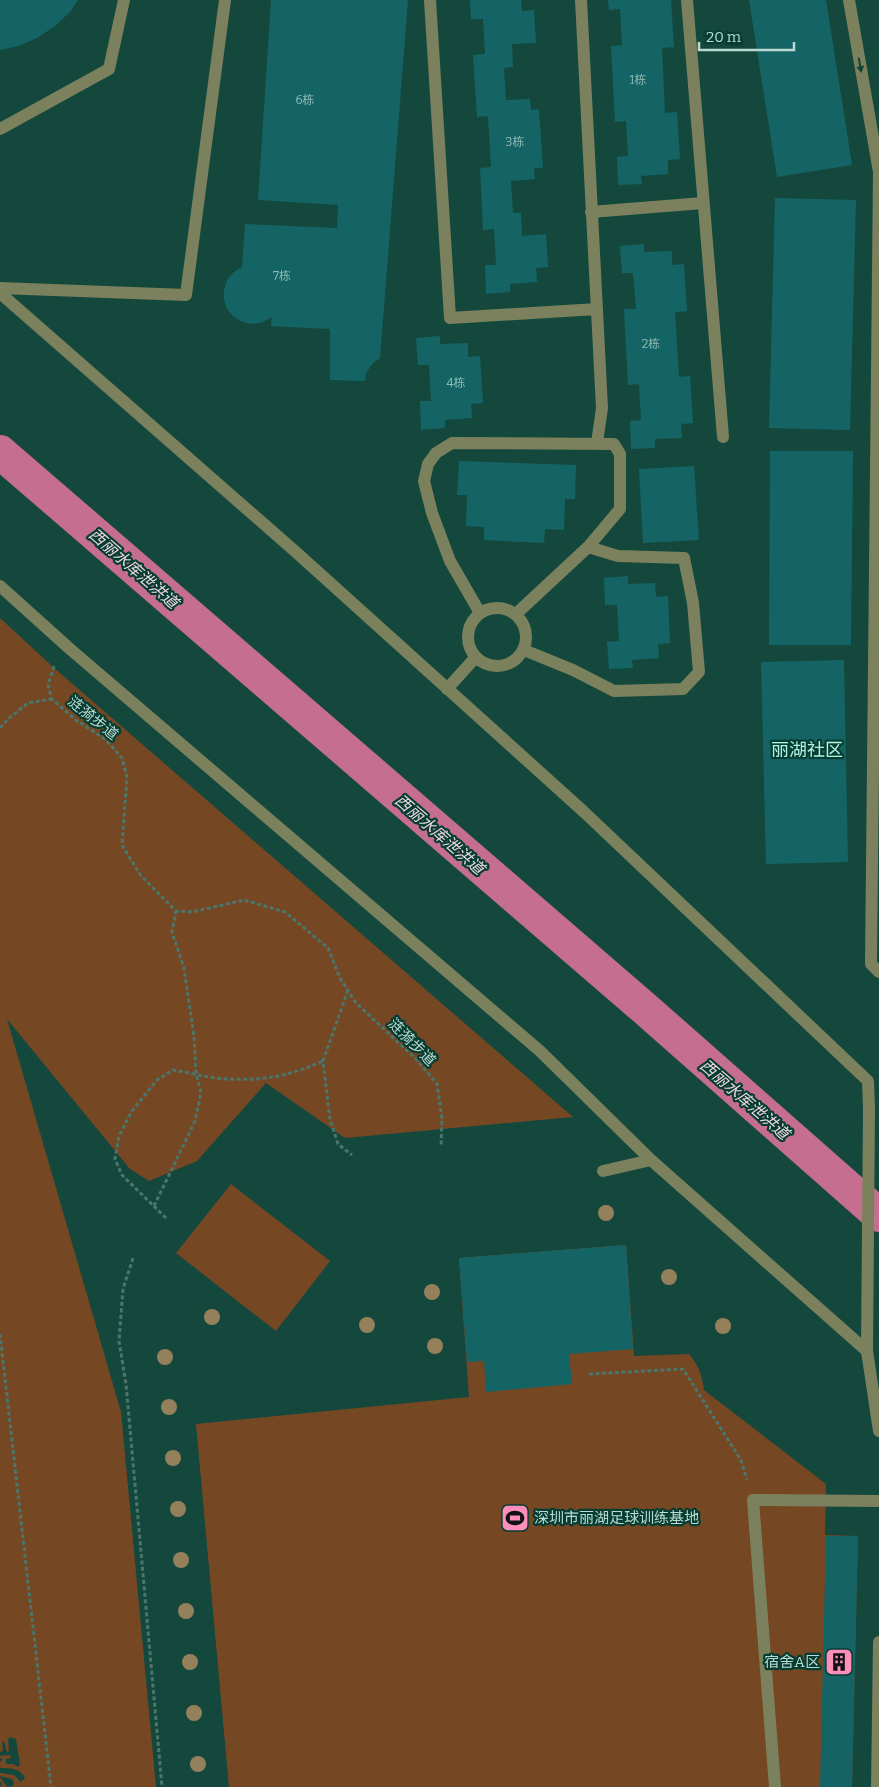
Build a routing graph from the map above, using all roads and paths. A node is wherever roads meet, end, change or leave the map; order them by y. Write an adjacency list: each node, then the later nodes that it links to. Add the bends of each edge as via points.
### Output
1 (124, 0): 7 (lane, via 109,69)
2 (225, 0): 10 (lane, via 186,295)
3 (430, 0): 12 (lane, via 450,318)
4 (580, 0): 9 (lane)
5 (686, 0): 8 (lane)
6 (849, 0): 26 (lane, one-way to 26, via 879,172 871,964)
7 (0, 129)
8 (704, 203): 9 (lane); 13 (lane)
9 (591, 212): 12 (lane)
10 (0, 288)
11 (0, 293): 22 (lane, via 298,553)
12 (597, 309): 14 (lane, via 602,408)
13 (723, 437)
14 (597, 443): 15 (lane, via 614,444 620,454 620,509); 17 (lane, via 452,443 436,453 428,464 424,481 432,513 450,561)
15 (588, 547): 18 (lane); 20 (lane, via 618,556 684,558 693,603 699,672 683,689 614,691)
16 (0, 586): 19 (lane)
17 (480, 612): 18 (lane, via 499,607); 21 (lane, via 469,626 467,642)
18 (516, 614): 20 (lane, via 526,631)
19 (70, 649): 23 (path, 涟漪步道, via 53,666 48,685); 32 (lane, via 540,1051)
20 (524, 650): 21 (lane, via 510,664 492,667)
21 (475, 658): 22 (lane)
22 (447, 689): 38 (lane, via 583,811 868,1081)
23 (52, 699): 24 (path, via 28,703); 25 (path, 涟漪步道, via 105,739 122,758 127,777 122,845 141,876)
24 (0, 728)
25 (176, 911): 27 (path, 涟漪步道, via 192,912 244,900 285,912 328,948); 29 (path, via 172,932 184,968)
26 (879, 972)
27 (348, 990): 28 (path); 30 (path, 涟漪步道, via 356,1003 416,1059 437,1084 442,1119)
28 (324, 1062): 29 (path, via 277,1077 229,1080); 31 (path, via 330,1119 338,1144)
29 (196, 1073): 34 (path, via 201,1093 195,1121); 34 (path, via 173,1070 157,1080 132,1111 119,1136 115,1159 122,1175)
30 (441, 1147)
31 (352, 1154)
32 (651, 1160): 33 (lane); 38 (lane)
33 (604, 1171)
34 (154, 1206): 35 (path)
35 (166, 1218)
36 (133, 1258): 46 (path, via 123,1289 119,1341 126,1384)
37 (0, 1334): 45 (path)
38 (867, 1351): 40 (lane)
39 (589, 1374): 42 (path, via 683,1368 740,1460)
40 (877, 1402): 41 (lane)
41 (879, 1432)
42 (753, 1500): 43 (lane); 47 (lane)
43 (879, 1501)
44 (879, 1642): 48 (lane)
45 (51, 1787)
46 (162, 1787)
47 (775, 1787)
48 (877, 1787)

